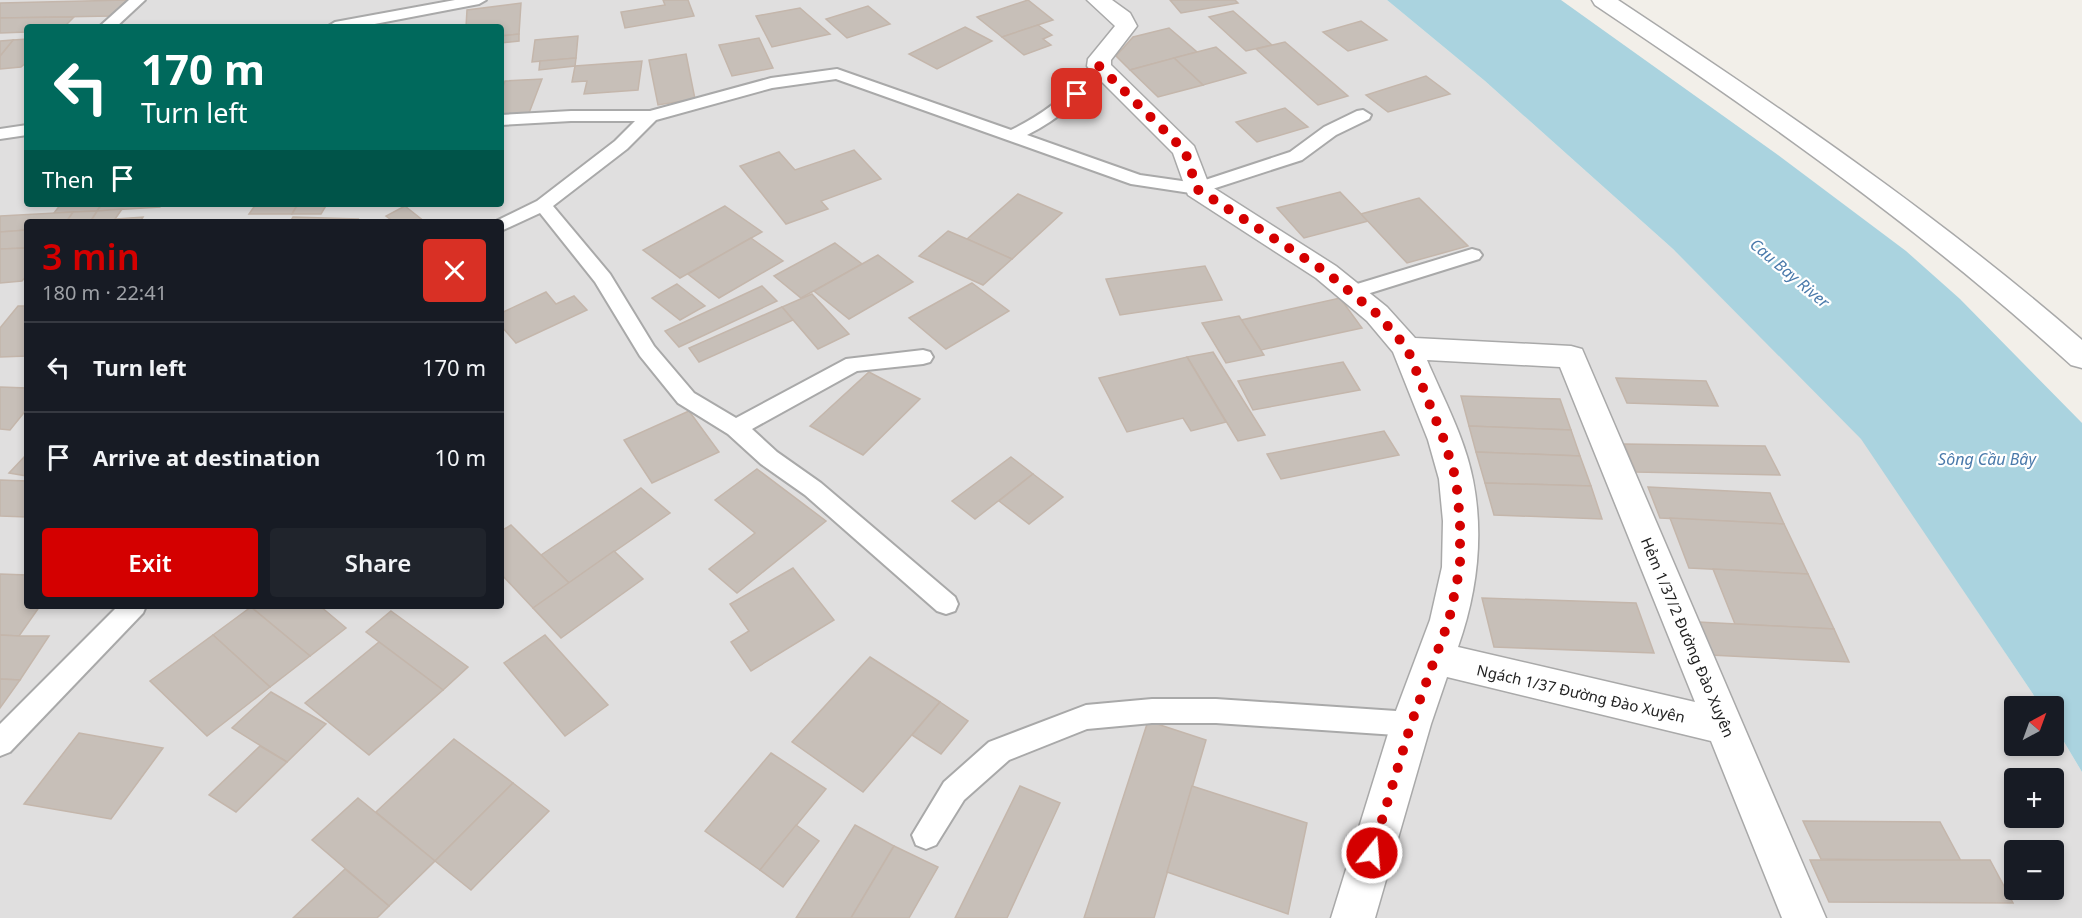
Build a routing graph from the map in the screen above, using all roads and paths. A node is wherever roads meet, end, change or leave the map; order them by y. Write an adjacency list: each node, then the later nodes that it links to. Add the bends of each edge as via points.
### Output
1 (138, 0): 5 (lane)
2 (479, 0): 6 (lane)
3 (1098, 0): 7 (street, via 1122,18 1126,26)
4 (1603, 0): 21 (street, via 1862,180 2038,317)
5 (110, 24)
6 (351, 24)
7 (1099, 66): 13 (lane, via 1059,110); 14 (street, via 1185,151)
8 (24, 114): 12 (lane)
9 (1363, 115): 14 (lane, via 1330,130 1296,156)
10 (650, 116): 11 (lane); 13 (lane, via 771,83 837,74); 15 (lane, via 621,145)
11 (504, 120)
12 (12, 132)
13 (1012, 136): 14 (lane, via 1137,180)
14 (1197, 189): 18 (street, via 1326,272)
15 (543, 205): 16 (lane); 22 (lane, via 603,278 647,351 686,398)
16 (504, 224)
17 (1472, 255): 18 (lane)
18 (1351, 293): 19 (street, via 1377,314)
19 (1407, 348): 25 (street, via 1456,479 1460,521 1460,567); 27 (street, Hẻm 1/37/2 Đường Đào Xuyên, via 1571,357)
20 (923, 357): 22 (lane, via 853,364)
21 (2082, 357)
22 (736, 428): 23 (lane)
23 (946, 604)
24 (131, 609): 28 (lane)
25 (1436, 658): 26 (street); 27 (street, Ngách 1/37 Đường Đào Xuyên)
26 (1411, 724): 29 (lane, via 1216,711 1086,717 999,751 954,791); 30 (street)
27 (1726, 727): 31 (street, Hẻm 1/37/2 Đường Đào Xuyên)
28 (0, 743)
29 (926, 835)
30 (1353, 918)
31 (1804, 918)

